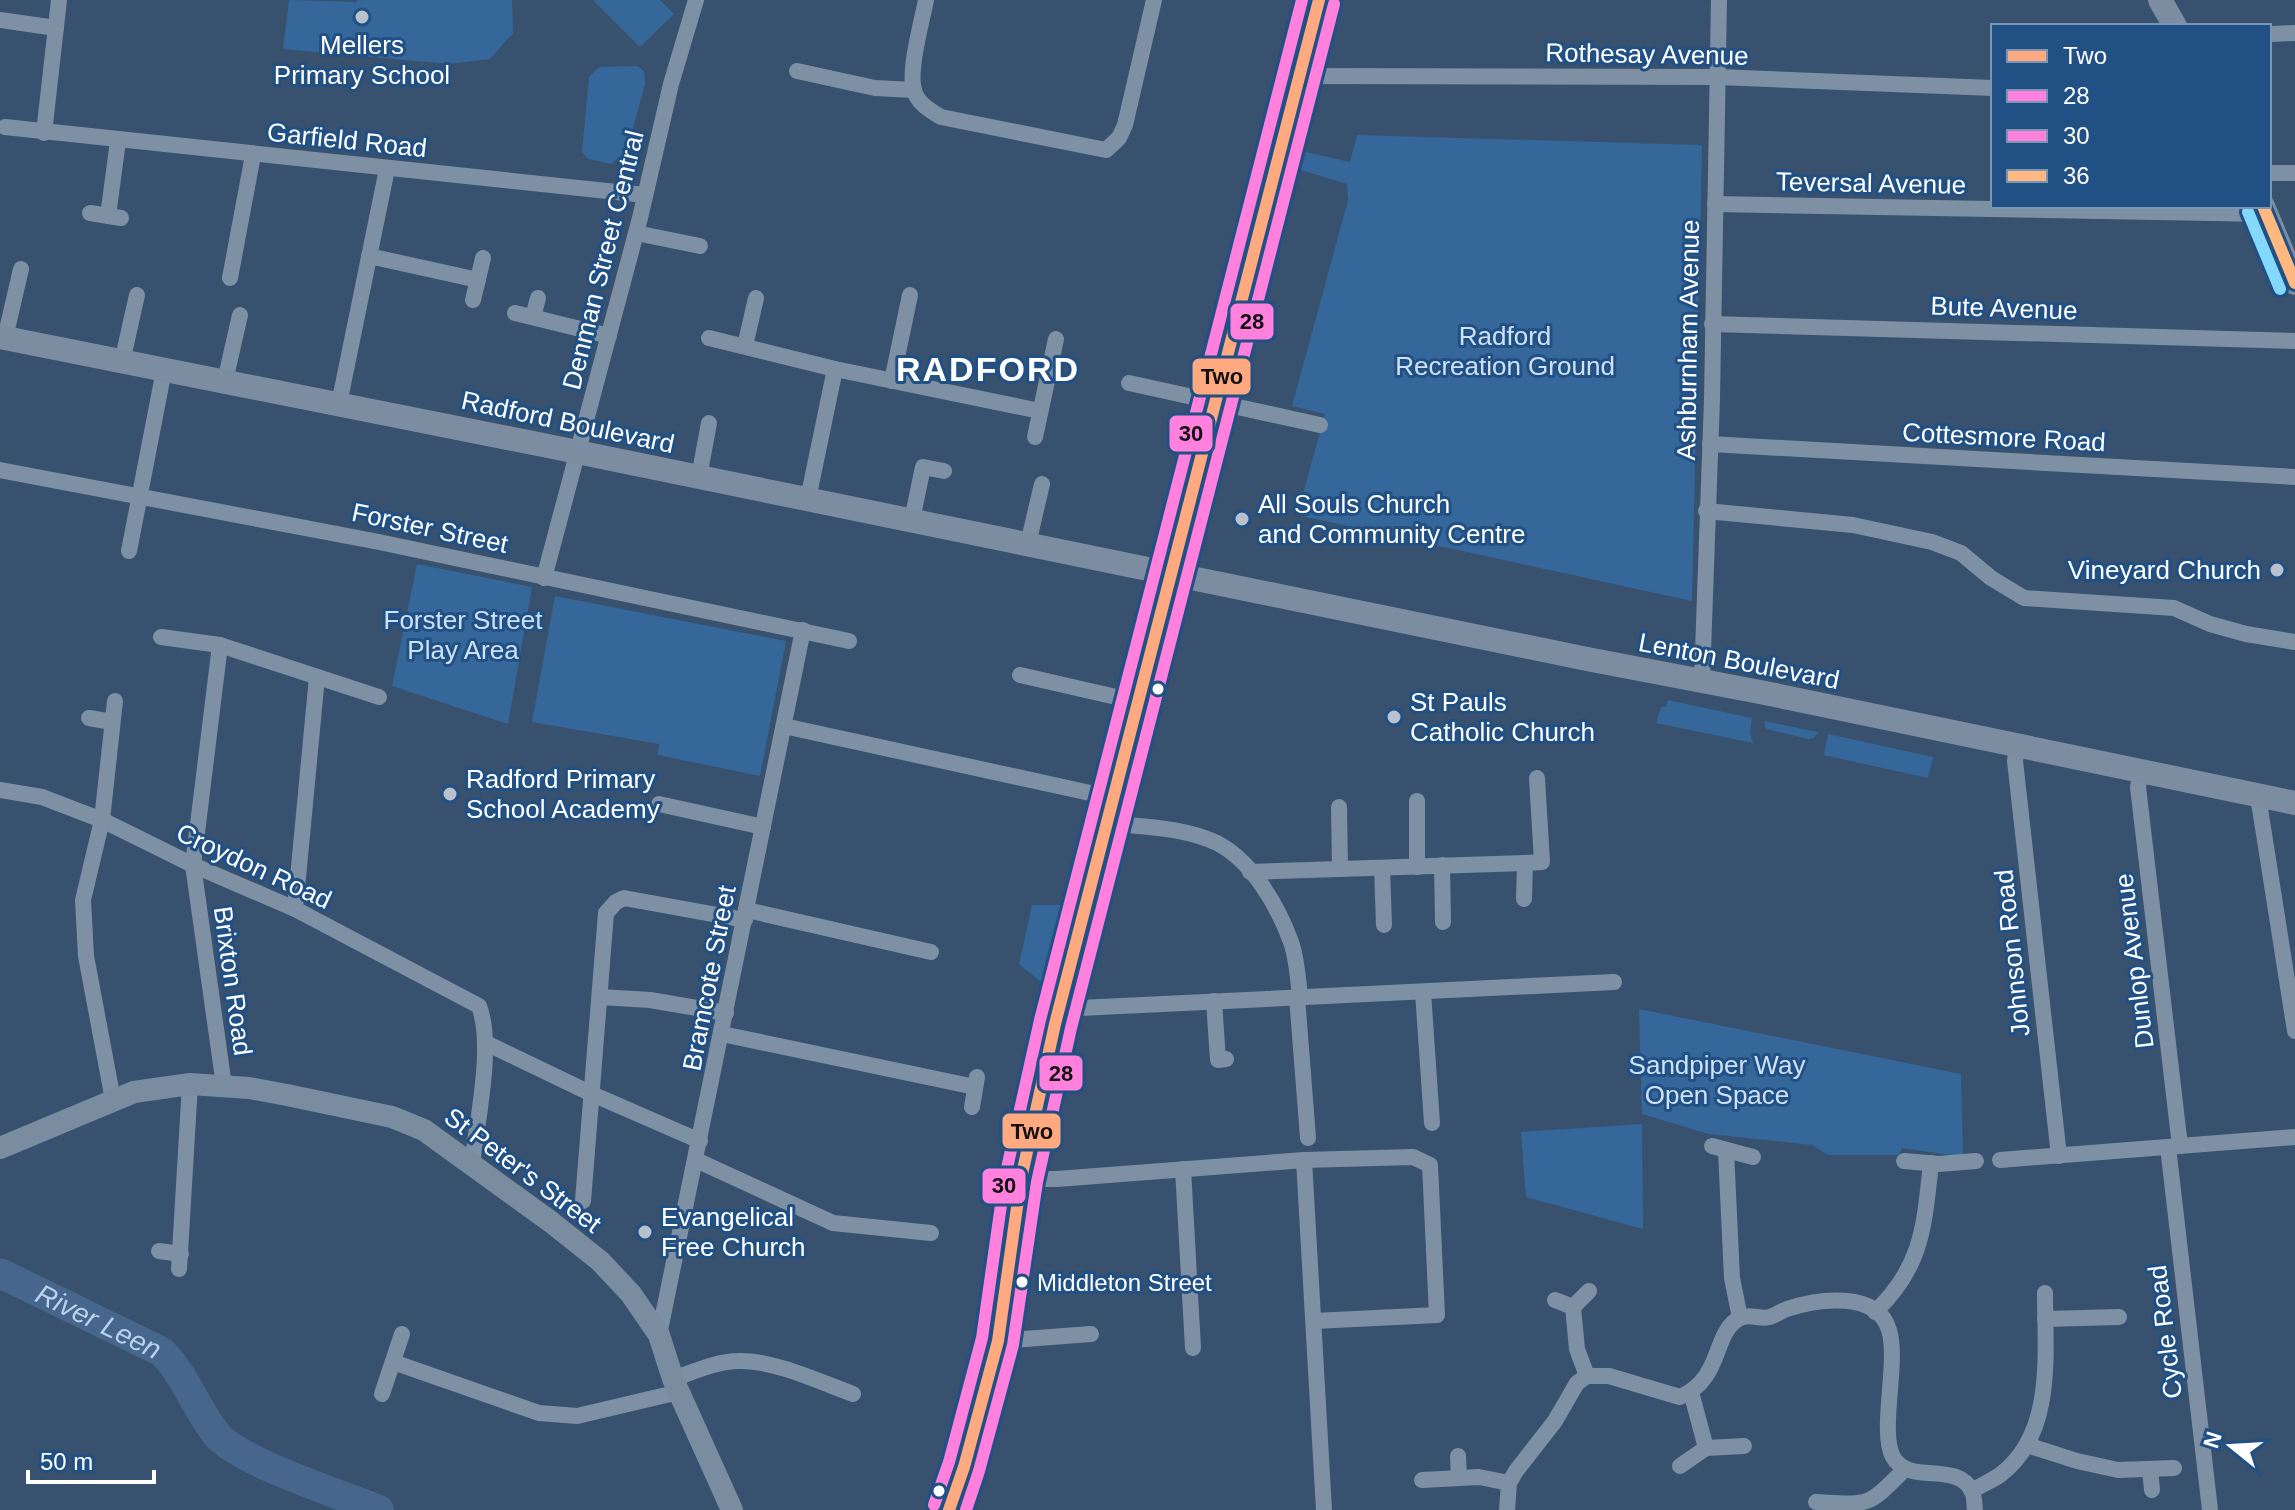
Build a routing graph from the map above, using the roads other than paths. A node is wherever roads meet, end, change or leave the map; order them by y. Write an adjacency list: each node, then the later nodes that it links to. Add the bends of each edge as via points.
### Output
1 (59, 0): 10 (street)
2 (696, 0): 25 (street, Denman Street Central)
3 (926, 0): 17 (street)
4 (1154, 0): 17 (street, via 1125,125 1106,150 941,117)
5 (1319, 0): 14 (main road)
6 (1719, 0): 15 (street, Ashburnham Avenue)
7 (2160, 0): 9 (main road)
8 (0, 20): 10 (street)
9 (2174, 24)
10 (56, 28): 19 (street)
11 (2295, 33): 12 (street)
12 (2271, 34)
13 (797, 71): 17 (street, via 875,88)
14 (1299, 76): 15 (street, Rothesay Avenue); 60 (main road)
15 (1718, 77): 16 (street, Rothesay Avenue); 26 (street, Ashburnham Avenue)
16 (1991, 88)
17 (914, 90)
18 (5, 127): 19 (street, Garfield Road)
19 (44, 133): 20 (street, Garfield Road)
20 (118, 141): 21 (street, Garfield Road); 30 (street, via 114,217)
21 (253, 155): 22 (street, Garfield Road); 36 (street, via 227,249)
22 (387, 169): 25 (street, Garfield Road); 33 (street)
23 (2271, 173): 24 (street)
24 (2295, 173)
25 (645, 195): 31 (street, Denman Street Central)
26 (1715, 204): 27 (street, Teversal Avenue); 47 (street, Ashburnham Avenue)
27 (1991, 207)
28 (2081, 208): 29 (street, Teversal Avenue)
29 (2264, 210): 38 (main road)
30 (90, 213)
31 (636, 233): 32 (street); 48 (street, Denman Street Central)
32 (700, 246)
33 (369, 256): 37 (street); 61 (street)
34 (483, 258): 37 (street)
35 (21, 269): 49 (street)
36 (230, 278)
37 (478, 280): 42 (street)
38 (2295, 283)
39 (137, 295): 54 (street)
40 (538, 298): 46 (street)
41 (756, 298): 53 (street)
42 (473, 300)
43 (903, 306): 58 (street)
44 (515, 313): 46 (street)
45 (240, 315): 57 (street)
46 (533, 317): 48 (street)
47 (1712, 324): 52 (street, Bute Avenue); 66 (street, Ashburnham Avenue)
48 (609, 336): 67 (street, Denman Street Central)
49 (3, 337): 54 (main road, Radford Boulevard)
50 (709, 338): 53 (street)
51 (1056, 339): 62 (street)
52 (2290, 341)
53 (745, 346): 55 (street)
54 (122, 362): 56 (main road, Radford Boulevard)
55 (835, 369): 58 (street); 74 (street)
56 (164, 370): 57 (main road, Radford Boulevard); 73 (street)
57 (225, 381): 61 (main road, Radford Boulevard)
58 (892, 381): 62 (street)
59 (1129, 383): 60 (street)
60 (1216, 401): 64 (street); 79 (main road)
61 (339, 404): 67 (main road, Radford Boulevard)
62 (1040, 411): 65 (street)
63 (709, 423): 70 (street)
64 (1320, 425)
65 (1035, 437)
66 (1710, 444): 71 (street, Cottesmore Road); 75 (street, Ashburnham Avenue)
67 (578, 452): 70 (main road, Radford Boulevard); 80 (street, Denman Street Central)
68 (0, 470): 73 (street, Forster Street)
69 (944, 471): 76 (street, via 923,467)
70 (699, 477): 74 (main road, Radford Boulevard)
71 (2295, 477)
72 (1042, 484): 77 (street)
73 (140, 495): 78 (street); 80 (street, Forster Street)
74 (808, 499): 76 (main road, Radford Boulevard)
75 (1706, 511): 84 (street, via 1853,525 1932,542 1961,553 2024,598 2174,608 2210,624); 88 (street, Ashburnham Avenue)
76 (912, 520): 77 (main road, Radford Boulevard)
77 (1028, 544): 79 (main road, Radford Boulevard)
78 (129, 551)
79 (1171, 573): 88 (main road, Lenton Boulevard); 92 (main road)
80 (544, 578): 81 (street, Forster Street)
81 (803, 630): 83 (street, Forster Street); 96 (street, Bramcote Street)
82 (161, 637): 85 (street)
83 (849, 641)
84 (2295, 642)
85 (220, 645): 87 (street); 111 (street, Brixton Road)
86 (1020, 675): 89 (street)
87 (317, 677): 90 (street); 118 (street)
88 (1702, 680): 97 (main road, Lenton Boulevard)
89 (1062, 685): 92 (street); 93 (street)
90 (379, 697)
91 (115, 701): 95 (street)
92 (1138, 702): 102 (main road)
93 (1058, 703)
94 (89, 718): 95 (street)
95 (112, 722): 107 (street)
96 (784, 726): 102 (street); 109 (street, Bramcote Street)
97 (2017, 746): 98 (main road, Lenton Boulevard); 145 (street, Johnson Road)
98 (2141, 772): 101 (main road, Lenton Boulevard); 143 (street, Dunlop Avenue, via 2138,787)
99 (1537, 778): 110 (street, via 1542,862)
100 (0, 790): 107 (street, Croydon Road, via 42,797)
101 (2258, 796): 104 (main road, Lenton Boulevard); 130 (street)
102 (1113, 798): 108 (main road)
103 (1417, 801): 113 (street)
104 (2295, 803)
105 (659, 804): 109 (street)
106 (1339, 807): 115 (street)
107 (102, 820): 111 (street, Croydon Road); 137 (street, via 83,900 86,956)
108 (1107, 823): 116 (street, via 1201,837 1235,855); 128 (main road)
109 (763, 827): 119 (street, Bramcote Street)
110 (1525, 863): 112 (street); 117 (street)
111 (193, 865): 118 (street, Croydon Road); 135 (street, Brixton Road)
112 (1442, 865): 113 (street); 120 (street)
113 (1417, 867): 114 (street)
114 (1382, 868): 115 (street); 121 (street)
115 (1340, 869): 116 (street)
116 (1250, 872): 126 (street, via 1292,944)
117 (1524, 899)
118 (295, 909): 132 (street, Croydon Road, via 479,1006)
119 (746, 915): 122 (street); 125 (street, via 624,898 616,902 606,913); 129 (street, Bramcote Street)
120 (1443, 922)
121 (1384, 925)
122 (931, 952)
123 (1614, 982): 124 (street)
124 (1423, 992): 126 (street); 139 (street)
125 (600, 997): 129 (street); 136 (street)
126 (1299, 997): 127 (street); 141 (street)
127 (1214, 1001): 128 (street); 133 (street)
128 (1059, 1009): 155 (main road)
129 (726, 1013): 131 (street, Bramcote Street)
130 (2295, 1031)
131 (722, 1034): 138 (street, via 976,1082); 142 (street, Bramcote Street)
132 (486, 1043): 136 (street); 153 (street)
133 (1222, 1060)
134 (190, 1084): 135 (street, St Peter's Street); 137 (street, St Peter's Street); 158 (street, via 180,1261)
135 (224, 1086): 153 (street, St Peter's Street, via 392,1117 424,1130)
136 (592, 1094): 142 (street); 156 (street)
137 (113, 1100): 144 (street, St Peter's Street)
138 (972, 1107)
139 (1432, 1123)
140 (2295, 1137): 143 (street)
141 (1308, 1138)
142 (700, 1141): 147 (street, Bramcote Street)
143 (2174, 1147): 145 (street); 199 (street, Cycle Road)
144 (0, 1148)
145 (2059, 1156): 149 (street)
146 (1753, 1157): 165 (street, via 1719,1148)
147 (696, 1160): 157 (street, via 833,1223); 170 (street, Bramcote Street)
148 (1304, 1160): 154 (street); 167 (street); 167 (street, via 1413,1157 1430,1165 1437,1315)
149 (2000, 1160)
150 (1904, 1161): 152 (street)
151 (1976, 1161): 152 (street)
152 (1931, 1163): 163 (street, via 1913,1262)
153 (472, 1164): 170 (street, St Peter's Street, via 600,1261)
154 (1183, 1169): 155 (street); 172 (street)
155 (1021, 1179): 171 (main road)
156 (583, 1201)
157 (931, 1233)
158 (159, 1251)
159 (1589, 1291): 162 (street)
160 (2045, 1293): 166 (street)
161 (1555, 1300): 162 (street)
162 (1573, 1307): 174 (street, via 1577,1349)
163 (1875, 1312): 165 (street, via 1861,1302 1840,1301 1786,1309 1768,1318); 185 (street, via 1889,1329 1890,1441 1893,1457)
164 (2119, 1317): 166 (street)
165 (1740, 1318): 176 (street, via 1729,1329 1703,1384)
166 (2045, 1319): 179 (street, via 2041,1406)
167 (1314, 1321): 196 (street)
168 (402, 1334): 173 (street)
169 (1091, 1334): 171 (street)
170 (659, 1335): 175 (street, St Peter's Street)
171 (998, 1341): 194 (main road)
172 (1193, 1348)
173 (393, 1362): 175 (street, via 539,1413 577,1416); 177 (street)
174 (1587, 1376): 176 (street, via 1609,1376 1680,1397); 189 (street)
175 (676, 1385): 178 (street, via 741,1360); 195 (street, St Peter's Street)
176 (1691, 1392): 181 (street)
177 (382, 1394)
178 (853, 1394)
179 (2027, 1445): 186 (street, via 2096,1466); 191 (street, via 2000,1475)
180 (1744, 1446): 181 (street)
181 (1706, 1448): 183 (street)
182 (1458, 1456): 187 (street)
183 (1680, 1466)
184 (2174, 1468): 186 (street)
185 (1905, 1469): 191 (street, via 1957,1477); 193 (street, via 1875,1499)
186 (2150, 1469): 190 (street)
187 (1459, 1478): 188 (street); 189 (street, via 1490,1477)
188 (1422, 1480)
189 (1509, 1483): 197 (street)
190 (2152, 1490)
191 (1972, 1491): 198 (street)
192 (1816, 1502): 193 (street)
193 (1859, 1507)
194 (956, 1508)
195 (732, 1510)
196 (1324, 1510)
197 (1507, 1510)
198 (1975, 1510)
199 (2210, 1510)

